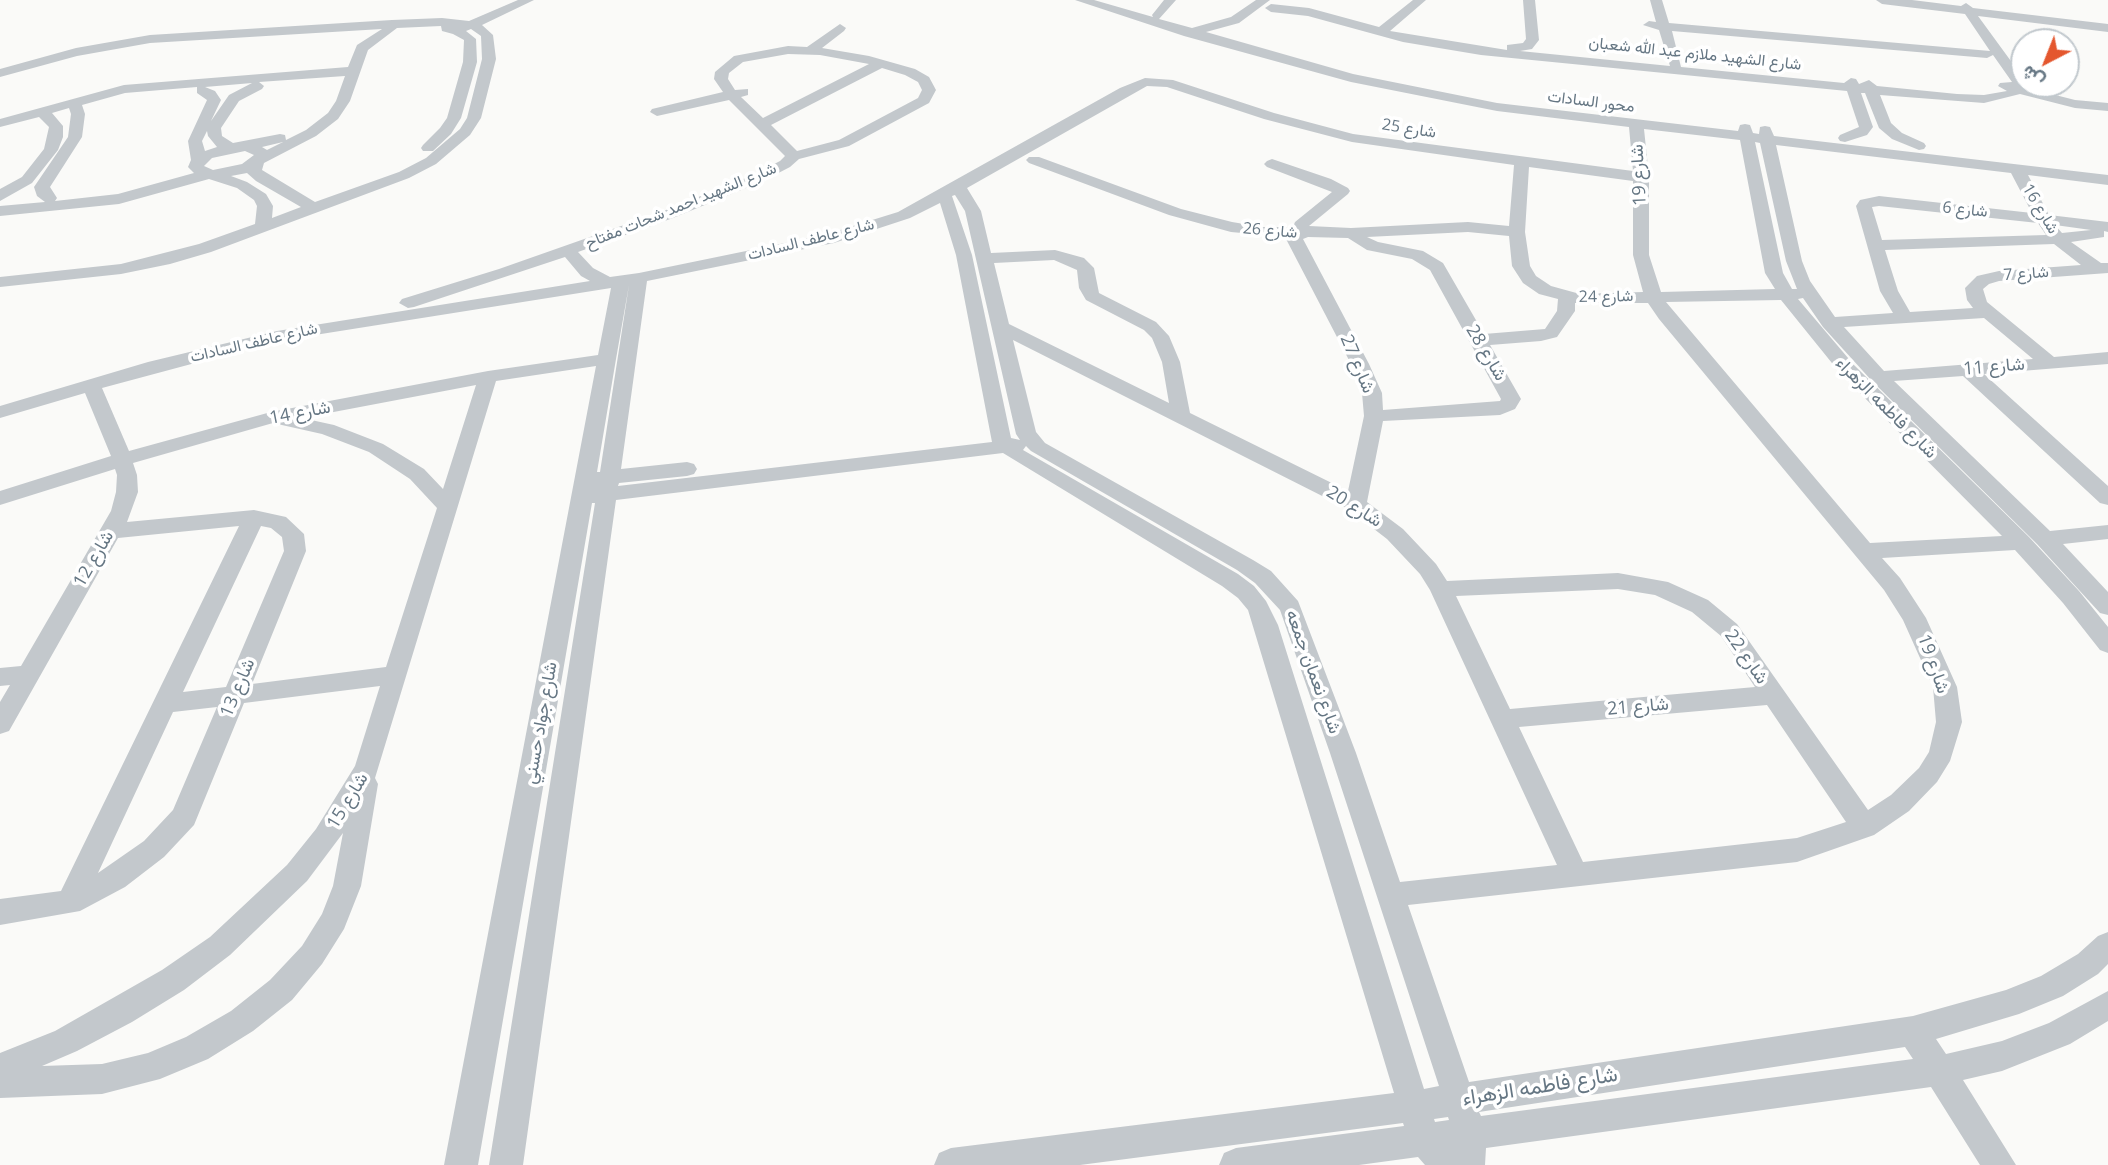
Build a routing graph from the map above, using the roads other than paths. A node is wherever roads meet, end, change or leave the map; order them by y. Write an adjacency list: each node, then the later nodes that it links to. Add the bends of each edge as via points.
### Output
1 (528, 0): 21 (street)
2 (1081, 0): 24 (street, محور السادات)
3 (1170, 0): 17 (street)
4 (1303, 0): 22 (street, شارع الشهيد ملازم عبد الله شعبان)
5 (1402, 0): 22 (street)
6 (1420, 0): 22 (street)
7 (1529, 0): 28 (street, via 1533,40)
8 (1542, 0): 27 (street)
9 (1642, 0): 18 (street)
10 (1656, 0): 18 (street)
11 (1882, 0): 16 (street)
12 (1911, 0): 16 (street)
13 (1112, 1): 14 (street); 17 (street, محور السادات)
14 (1131, 1)
15 (1273, 3): 22 (street, شارع الشهيد ملازم عبد الله شعبان); 24 (street, via 1235,20); 26 (street)
16 (1960, 8): 19 (street); 30 (street); 34 (street)
17 (1158, 15): 24 (street, محور السادات)
18 (1658, 24): 30 (street); 31 (street); 33 (street)
19 (2108, 25)
20 (391, 27): 21 (street); 25 (street); 35 (street, via 150,40 76,52); 36 (street, via 362,48)
21 (465, 28): 76 (street, via 486,35 489,59 466,132 404,175)
22 (1377, 28): 28 (street, شارع الشهيد ملازم عبد الله شعبان); 38 (street, شارع الشهيد ملازم عبد الله شعبان, via 1481,51)
23 (840, 29): 29 (street)
24 (1194, 30): 26 (street, محور السادات)
25 (332, 34): 36 (street, via 346,44); 37 (street, via 113,51)
26 (1252, 39): 54 (street, محور السادات, via 1351,78 1508,109); 56 (street, محور السادات, via 1359,74 1477,97)
27 (1548, 41): 28 (street, شارع الشهيد ملازم عبد الله شعبان); 31 (street, شارع الشهيد ملازم عبد الله شعبان)
28 (1512, 48)
29 (811, 50): 32 (street); 45 (street, via 771,51 739,59 722,72 721,79)
30 (1985, 51): 39 (street, via 2001,76)
31 (1661, 63): 33 (street, شارع الشهيد ملازم عبد الله شعبان)
32 (878, 65): 45 (street, via 771,57 740,70); 52 (street); 61 (street, via 924,80 929,90 924,100 844,143)
33 (1676, 65): 38 (street, شارع الشهيد ملازم عبد الله شعبان)
34 (2010, 69)
35 (0, 73)
36 (345, 76): 40 (street); 48 (street, via 150,86); 60 (street, via 329,102 309,121 281,137); 63 (street, via 344,101 324,124)
37 (0, 80)
38 (1852, 85): 42 (street, شارع الشهيد ملازم عبد الله شعبان); 58 (street, via 1866,127)
39 (2001, 85): 42 (street, شارع الشهيد ملازم عبد الله شعبان, via 1971,93); 43 (street)
40 (257, 86): 44 (street); 60 (street, via 234,98 214,128 220,143)
41 (1179, 86): 62 (street, شارع عاطف السادات, via 1149,92); 65 (street, شارع 25, via 1323,131); 73 (street, شارع عاطف السادات, via 1136,85)
42 (1870, 87): 46 (street, شارع الشهيد ملازم عبد الله شعبان, via 1984,99); 59 (street, via 1884,125)
43 (2010, 87)
44 (202, 90): 48 (street); 64 (street, via 214,100 195,141)
45 (739, 93): 50 (street); 52 (street, شارع الشهيد احمد شحات مفتاح)
46 (2010, 94)
47 (2052, 98): 49 (street)
48 (76, 104): 51 (street); 74 (street, via 72,145 43,187)
49 (2108, 107)
50 (657, 112)
51 (46, 113): 53 (street); 55 (street); 72 (street, via 56,126 51,150 27,180)
52 (767, 122): 61 (street, شارع الشهيد احمد شحات مفتاح)
53 (0, 123)
54 (1636, 125): 56 (street, محور السادات); 70 (street, شارع 19)
55 (0, 130)
56 (1745, 133): 57 (street, محور السادات); 98 (street, شارع فاطمه الزهراء, via 1774,273)
57 (1766, 135): 58 (street, محور السادات); 68 (street, محور السادات); 97 (street, شارع فاطمه الزهراء, via 1794,261)
58 (1845, 138): 59 (street, محور السادات)
59 (1919, 146): 67 (street, محور السادات)
60 (238, 147): 63 (street, via 260,151); 64 (street)
61 (801, 155): 90 (street, شارع الشهيد احمد شحات مفتاح, via 773,172)
62 (1034, 160): 73 (street, شارع عاطف السادات); 86 (street, شارع 26, via 1202,220)
63 (258, 161): 69 (street, via 236,172); 76 (street, via 254,171 261,178)
64 (198, 162): 69 (street, via 197,170); 74 (street, via 138,186)
65 (1521, 162): 70 (street, شارع 25); 83 (street, شارع 24)
66 (1272, 164): 86 (street, via 1342,191 1301,225)
67 (2108, 166)
68 (2018, 171): 71 (street, محور السادات); 80 (street, شارع 16)
69 (211, 174): 77 (street, via 118,199); 81 (street, via 242,184 260,197 265,206)
70 (1641, 177): 99 (street, شارع 19, via 1641,255)
71 (2108, 180)
72 (0, 196)
73 (955, 197): 79 (street, شارع عاطف السادات); 91 (street, via 973,211); 121 (street)
74 (49, 198): 75 (street)
75 (0, 203)
76 (308, 205): 81 (street)
77 (0, 211)
78 (1988, 212): 80 (street, شارع 6); 88 (street); 89 (street, شارع 6, via 1871,201 1864,206)
79 (910, 219): 92 (street, شارع عاطف السادات, via 866,242); 96 (street, شارع عاطف السادات)
80 (2044, 219): 82 (street, شارع 6); 87 (street, شارع 16)
81 (263, 222): 94 (street, via 161,250); 95 (street, via 164,260)
82 (2108, 228)
83 (1517, 232): 84 (street, شارع 26, via 1468,227); 100 (street, شارع 24, via 1524,273 1536,285)
84 (1351, 233): 86 (street, شارع 26); 107 (street, شارع 28, via 1364,242 1417,255 1437,267)
85 (2108, 233): 87 (street, شارع 6)
86 (1297, 234): 116 (street, شارع 27, via 1364,372)
87 (2058, 239): 88 (street, شارع 6); 93 (street, شارع 16)
88 (2011, 241): 89 (street, شارع 6)
89 (1878, 245): 103 (street, شارع 6, via 1889,292)
90 (572, 255): 96 (street, via 587,272); 102 (street, شارع الشهيد احمد شحات مفتاح); 105 (street, شارع الشهيد احمد شحات مفتاح)
91 (984, 258): 106 (street); 117 (street, via 1055,255 1078,262 1085,268 1093,296 1160,336 1171,362)
92 (794, 260)
93 (2103, 269): 101 (street, شارع 7, via 1983,280 1973,293)
94 (0, 270)
95 (0, 282)
96 (624, 286): 102 (street, شارع عاطف السادات); 109 (street, شارع جواد حسني); 114 (street, شارع عاطف السادات, via 291,348); 123 (street, شارع جواد حسني)
97 (1808, 293): 98 (street, شارع 24); 104 (street, شارع فاطمه الزهراء)
98 (1785, 294): 99 (street, شارع 24); 131 (street, شارع فاطمه الزهراء, via 1820,341)
99 (1653, 296): 100 (street, شارع 24); 132 (street, شارع 19)
100 (1567, 297): 107 (street, via 1566,312 1551,333)
101 (1988, 312): 103 (street); 110 (street)
102 (415, 313): 105 (street, شارع عاطف السادات)
103 (1905, 318): 104 (street)
104 (1829, 323): 113 (street, شارع فاطمه الزهراء)
105 (333, 326): 114 (street, شارع عاطف السادات, via 217,350)
106 (1001, 327): 117 (street, شارع 20); 120 (street)
107 (1477, 340): 116 (street, شارع 28, via 1509,392 1507,405)
108 (2108, 358): 110 (street, شارع 11)
109 (607, 359): 112 (street, شارع 14); 123 (street, شارع جواد حسني)
110 (2050, 363): 111 (street, شارع 11)
111 (1967, 369): 113 (street, شارع 11); 125 (street)
112 (488, 377): 118 (street, شارع 14); 127 (street, شارع 15)
113 (1879, 377): 131 (street, شارع فاطمه الزهراء)
114 (94, 392): 115 (street, شارع عاطف السادات); 119 (street, شارع عاطف السادات); 122 (street, شارع 12)
115 (0, 412)
116 (1374, 416): 126 (street, شارع 27)
117 (1181, 417): 126 (street, شارع 20)
118 (271, 418): 122 (street, شارع 14); 127 (street, via 327,429 376,448 417,474)
119 (0, 429)
120 (1028, 435): 121 (street); 144 (street, شارع نعمان جمعه, via 1245,565 1278,591 1298,624)
121 (1002, 440): 123 (street); 145 (street, شارع نعمان جمعه, via 1246,592 1266,625)
122 (122, 459): 124 (street, شارع 14); 129 (street, شارع 12, via 127,492)
123 (595, 487): 164 (street, شارع جواد حسني); 165 (street, شارع جواد حسني)
124 (0, 498)
125 (2108, 498)
126 (1356, 504): 133 (street, شارع 20, via 1412,551)
127 (448, 507): 137 (street, شارع 15)
128 (254, 517): 129 (street, شارع 13); 139 (street, شارع 13, via 278,522 293,534 295,551); 141 (street)
129 (111, 531): 136 (street, شارع 12)
130 (2108, 532): 131 (street)
131 (2033, 541): 132 (street); 134 (street, شارع فاطمه الزهراء); 135 (street, شارع فاطمه الزهراء)
132 (1865, 551): 147 (street, شارع 19, via 1914,618 1932,653 1945,687 1949,722 1941,754 1928,775 1900,803)
133 (1441, 589): 140 (street, شارع 22, via 1618,581 1660,588 1717,618); 142 (street, شارع 20)
134 (2108, 607)
135 (2108, 644)
136 (28, 674): 138 (street); 143 (street, شارع 12)
137 (397, 675): 139 (street); 146 (street, شارع 15)
138 (0, 677)
139 (235, 695): 141 (street); 152 (street, شارع 13, via 184,817 154,849 115,878)
140 (1773, 695): 142 (street, شارع 21); 147 (street, شارع 22)
141 (165, 704): 152 (street)
142 (1503, 719): 150 (street, شارع 20)
143 (0, 724)
144 (1343, 753): 145 (street, via 1317,755); 148 (street, شارع نعمان جمعه)
145 (1308, 762): 149 (street, شارع نعمان جمعه)
146 (367, 768): 157 (street, شارع 15, via 326,837 297,873 220,946 121,1012); 159 (street, via 346,886 334,920 312,955 281,989 242,1021 149,1068 102,1079)
147 (1864, 827): 150 (street, شارع 19, via 1797,850)
148 (1369, 830): 149 (street, via 1359,836); 151 (street, شارع نعمان جمعه)
149 (1331, 839): 161 (street, شارع نعمان جمعه)
150 (1576, 876): 151 (street, شارع 19)
151 (1391, 895): 160 (street, شارع نعمان جمعه)
152 (70, 902): 153 (street, شارع 13)
153 (0, 912)
154 (2108, 945): 156 (street, شارع فاطمه الزهراء, via 2088,964 2052,986 2008,1004)
155 (2108, 1005): 158 (street, شارع فاطمه الزهراء, via 2036,1043)
156 (1913, 1031): 158 (street); 160 (street, شارع فاطمه الزهراء)
157 (0, 1068)
158 (1938, 1071): 163 (street, شارع فاطمه الزهراء); 169 (street)
159 (0, 1083)
160 (1459, 1099): 161 (street, شارع فاطمه الزهراء); 163 (street, شارع نعمان جمعه)
161 (1414, 1106): 162 (street, شارع نعمان جمعه); 166 (street, شارع فاطمه الزهراء)
162 (1424, 1139): 163 (street, شارع فاطمه الزهراء); 167 (street, شارع فاطمه الزهراء); 168 (street, شارع نعمان جمعه)
163 (1469, 1149)
164 (461, 1165)
165 (506, 1165)
166 (951, 1165)
167 (1236, 1165)
168 (1448, 1165)
169 (1999, 1165)

